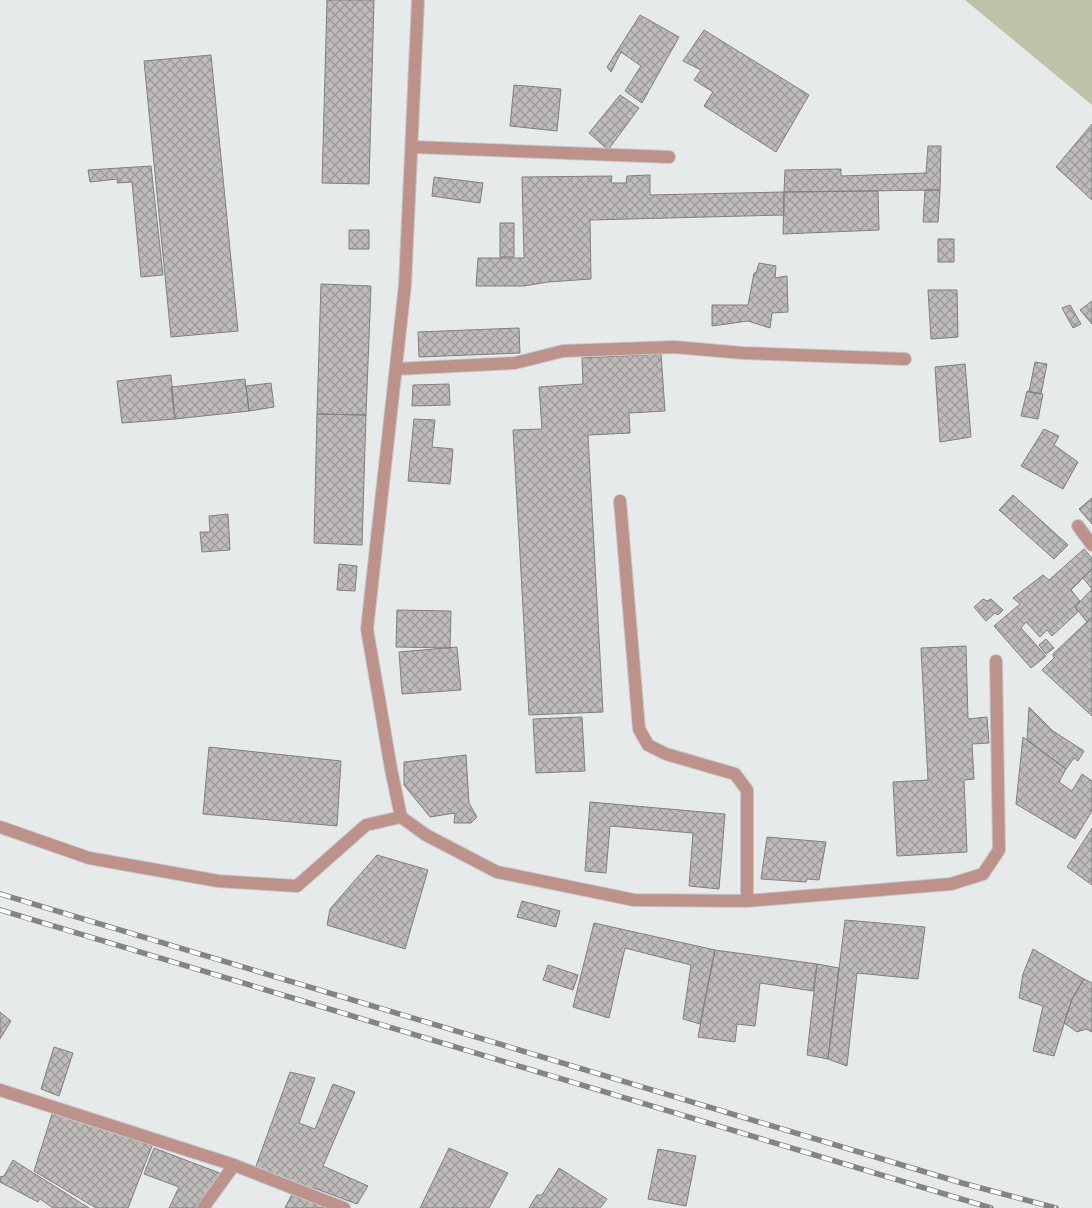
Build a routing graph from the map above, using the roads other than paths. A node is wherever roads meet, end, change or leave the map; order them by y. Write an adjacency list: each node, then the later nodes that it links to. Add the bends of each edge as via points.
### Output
1 (418, 0): 2 (street)
2 (413, 147): 3 (street); 5 (street, via 406,285)
3 (669, 157)
4 (905, 359): 5 (street, via 674,347 564,350 515,363)
5 (396, 369): 10 (street, via 367,629)
6 (620, 501): 12 (street, via 639,729 648,745 666,754 734,774 748,790)
7 (1078, 526): 8 (street)
8 (1092, 545)
9 (996, 661): 12 (street, via 998,850 983,874 951,884)
10 (401, 816): 11 (street, via 366,825 296,886 218,881 89,858); 12 (street, via 426,835 497,872 634,900)
11 (0, 827)
12 (747, 901)
13 (0, 1090): 14 (street)
14 (234, 1165): 15 (street); 16 (street)
15 (203, 1208)
16 (344, 1208)

